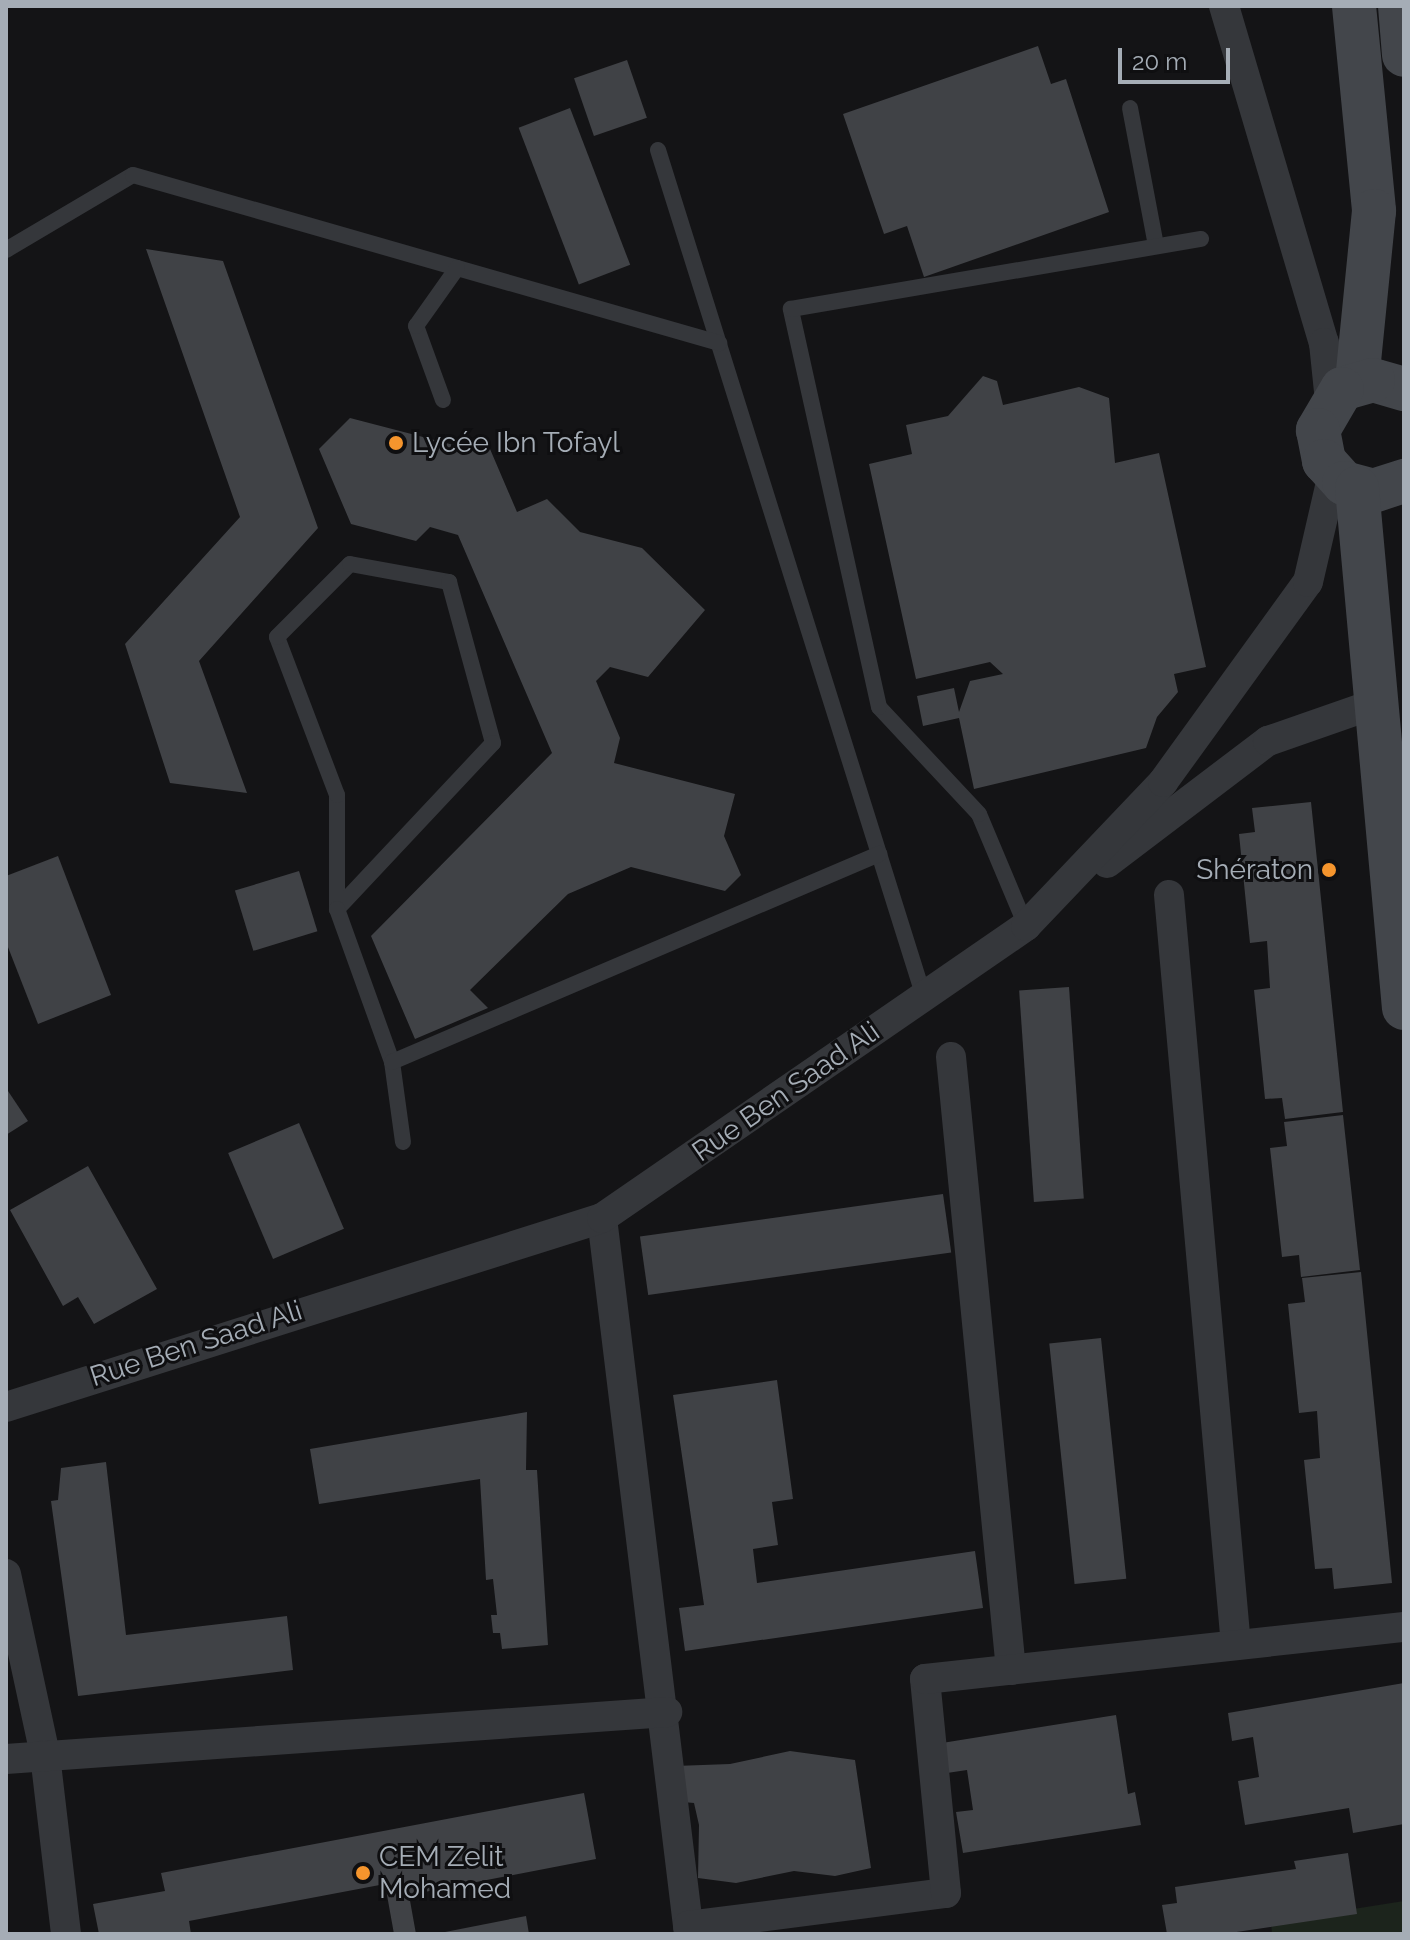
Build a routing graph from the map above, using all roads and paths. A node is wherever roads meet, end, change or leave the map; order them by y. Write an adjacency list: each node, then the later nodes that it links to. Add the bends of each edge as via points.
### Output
1 (1224, 6): 13 (street)
2 (1354, 6): 13 (main road, via 1374,211)
3 (1400, 6): 4 (main road)
4 (1404, 55)
5 (1130, 108): 8 (lane)
6 (658, 150): 11 (lane)
7 (1201, 239): 8 (lane)
8 (1156, 246): 21 (lane, via 791,309 879,707 979,814)
9 (6, 250): 10 (lane, via 133,175)
10 (457, 268): 11 (lane); 14 (lane, via 416,326)
11 (719, 343): 18 (lane)
12 (1404, 387): 13 (main road)
13 (1343, 392): 15 (main road, via 1319,446)
14 (443, 400)
15 (1345, 481): 16 (main road); 17 (main road); 21 (street, Rue Ben Saad Ali, via 1308,582 1163,782)
16 (1404, 481)
17 (1374, 704): 21 (street, via 1268,741); 23 (main road)
18 (879, 854): 22 (lane); 25 (lane)
19 (1169, 895): 31 (street)
20 (337, 909): 20 (lane, via 493,743 449,582 350,564 277,637 337,795); 25 (lane)
21 (1026, 926): 22 (street, Rue Ben Saad Ali)
22 (924, 997): 27 (street, Rue Ben Saad Ali)
23 (1404, 1008)
24 (951, 1057): 32 (street)
25 (392, 1062): 26 (lane)
26 (403, 1142)
27 (602, 1218): 28 (street, Rue Ben Saad Ali); 33 (street)
28 (6, 1407)
29 (6, 1574): 34 (street)
30 (1404, 1627): 31 (street)
31 (1236, 1645): 32 (street)
32 (1011, 1670): 36 (street, via 925,1679 946,1893)
33 (667, 1712): 34 (street); 36 (street)
34 (45, 1755): 35 (street); 37 (street)
35 (6, 1759)
36 (688, 1930)
37 (66, 1934)

